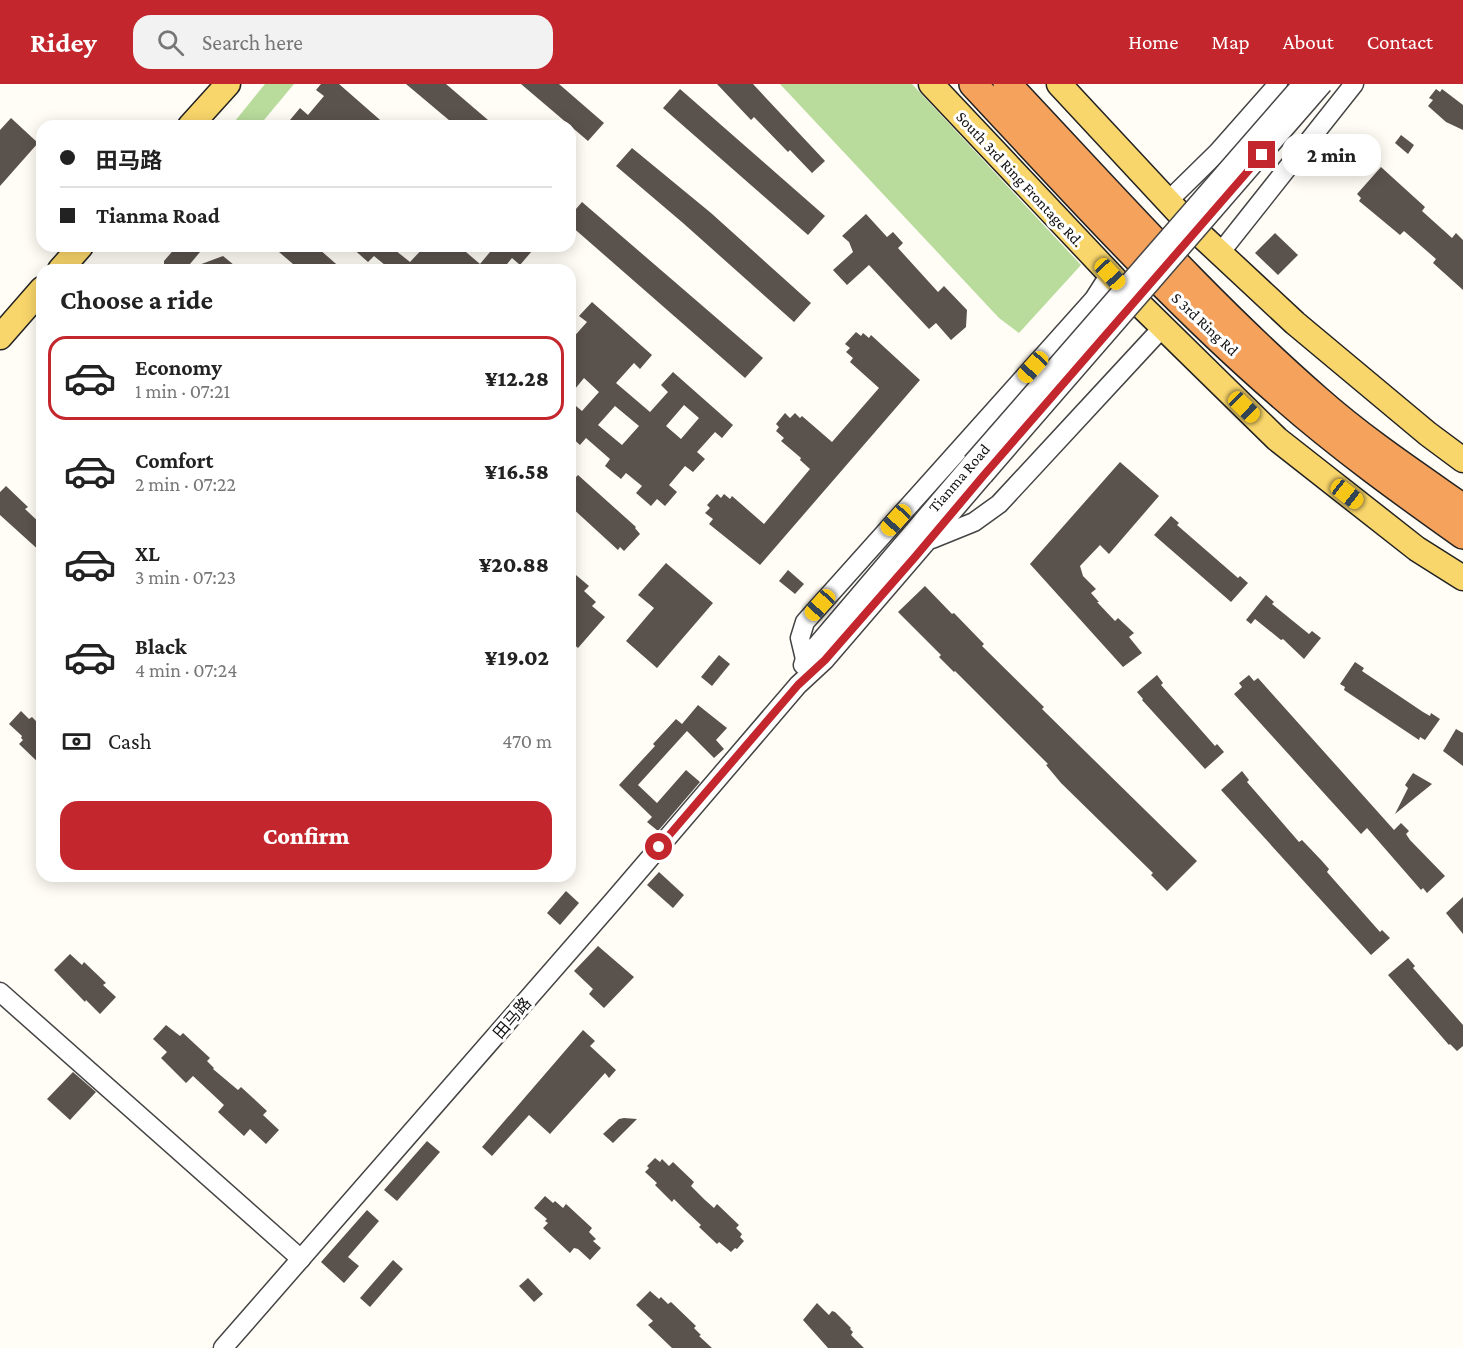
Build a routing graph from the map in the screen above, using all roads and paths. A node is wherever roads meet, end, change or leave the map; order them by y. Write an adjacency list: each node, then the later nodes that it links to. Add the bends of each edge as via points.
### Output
1 (228, 84): 10 (main road)
2 (931, 84): 15 (main road, South 3rd Ring Frontage Rd.)
3 (973, 84): 22 (highway, S 3rd Ring Rd, via 1152,275 1282,397 1375,472)
4 (1007, 84): 21 (highway, S 3rd Ring Rd, via 1223,310 1318,400)
5 (1059, 84): 11 (main road)
6 (1278, 84): 11 (street)
7 (1302, 84): 20 (street, Tianma Road, bridge)
8 (1323, 84): 20 (street, Tianma Road, bridge)
9 (1354, 84): 13 (street)
10 (195, 120)
11 (1168, 201): 13 (main road)
12 (76, 252): 14 (main road)
13 (1220, 252): 19 (main road, via 1295,323)
14 (65, 264)
15 (1110, 274): 17 (main road, South 3rd Ring Frontage Rd.); 25 (street, via 1094,299 805,622 800,638)
16 (36, 297): 18 (main road)
17 (1163, 327): 23 (street, via 999,504 974,522); 24 (main road, South 3rd Ring Frontage Rd., via 1277,440 1417,549)
18 (0, 337)
19 (1463, 460)
20 (978, 469): 23 (street, Tianma Road); 25 (street, Tianma Road)
21 (1463, 508)
22 (1463, 535)
23 (930, 539): 26 (street, Tianma Road, via 825,660)
24 (1463, 578)
25 (805, 659): 26 (street, Tianma Road)
26 (798, 685): 28 (street, 田马路)
27 (0, 992): 28 (street)
28 (301, 1259): 29 (street, 田马路)
29 (223, 1348)

